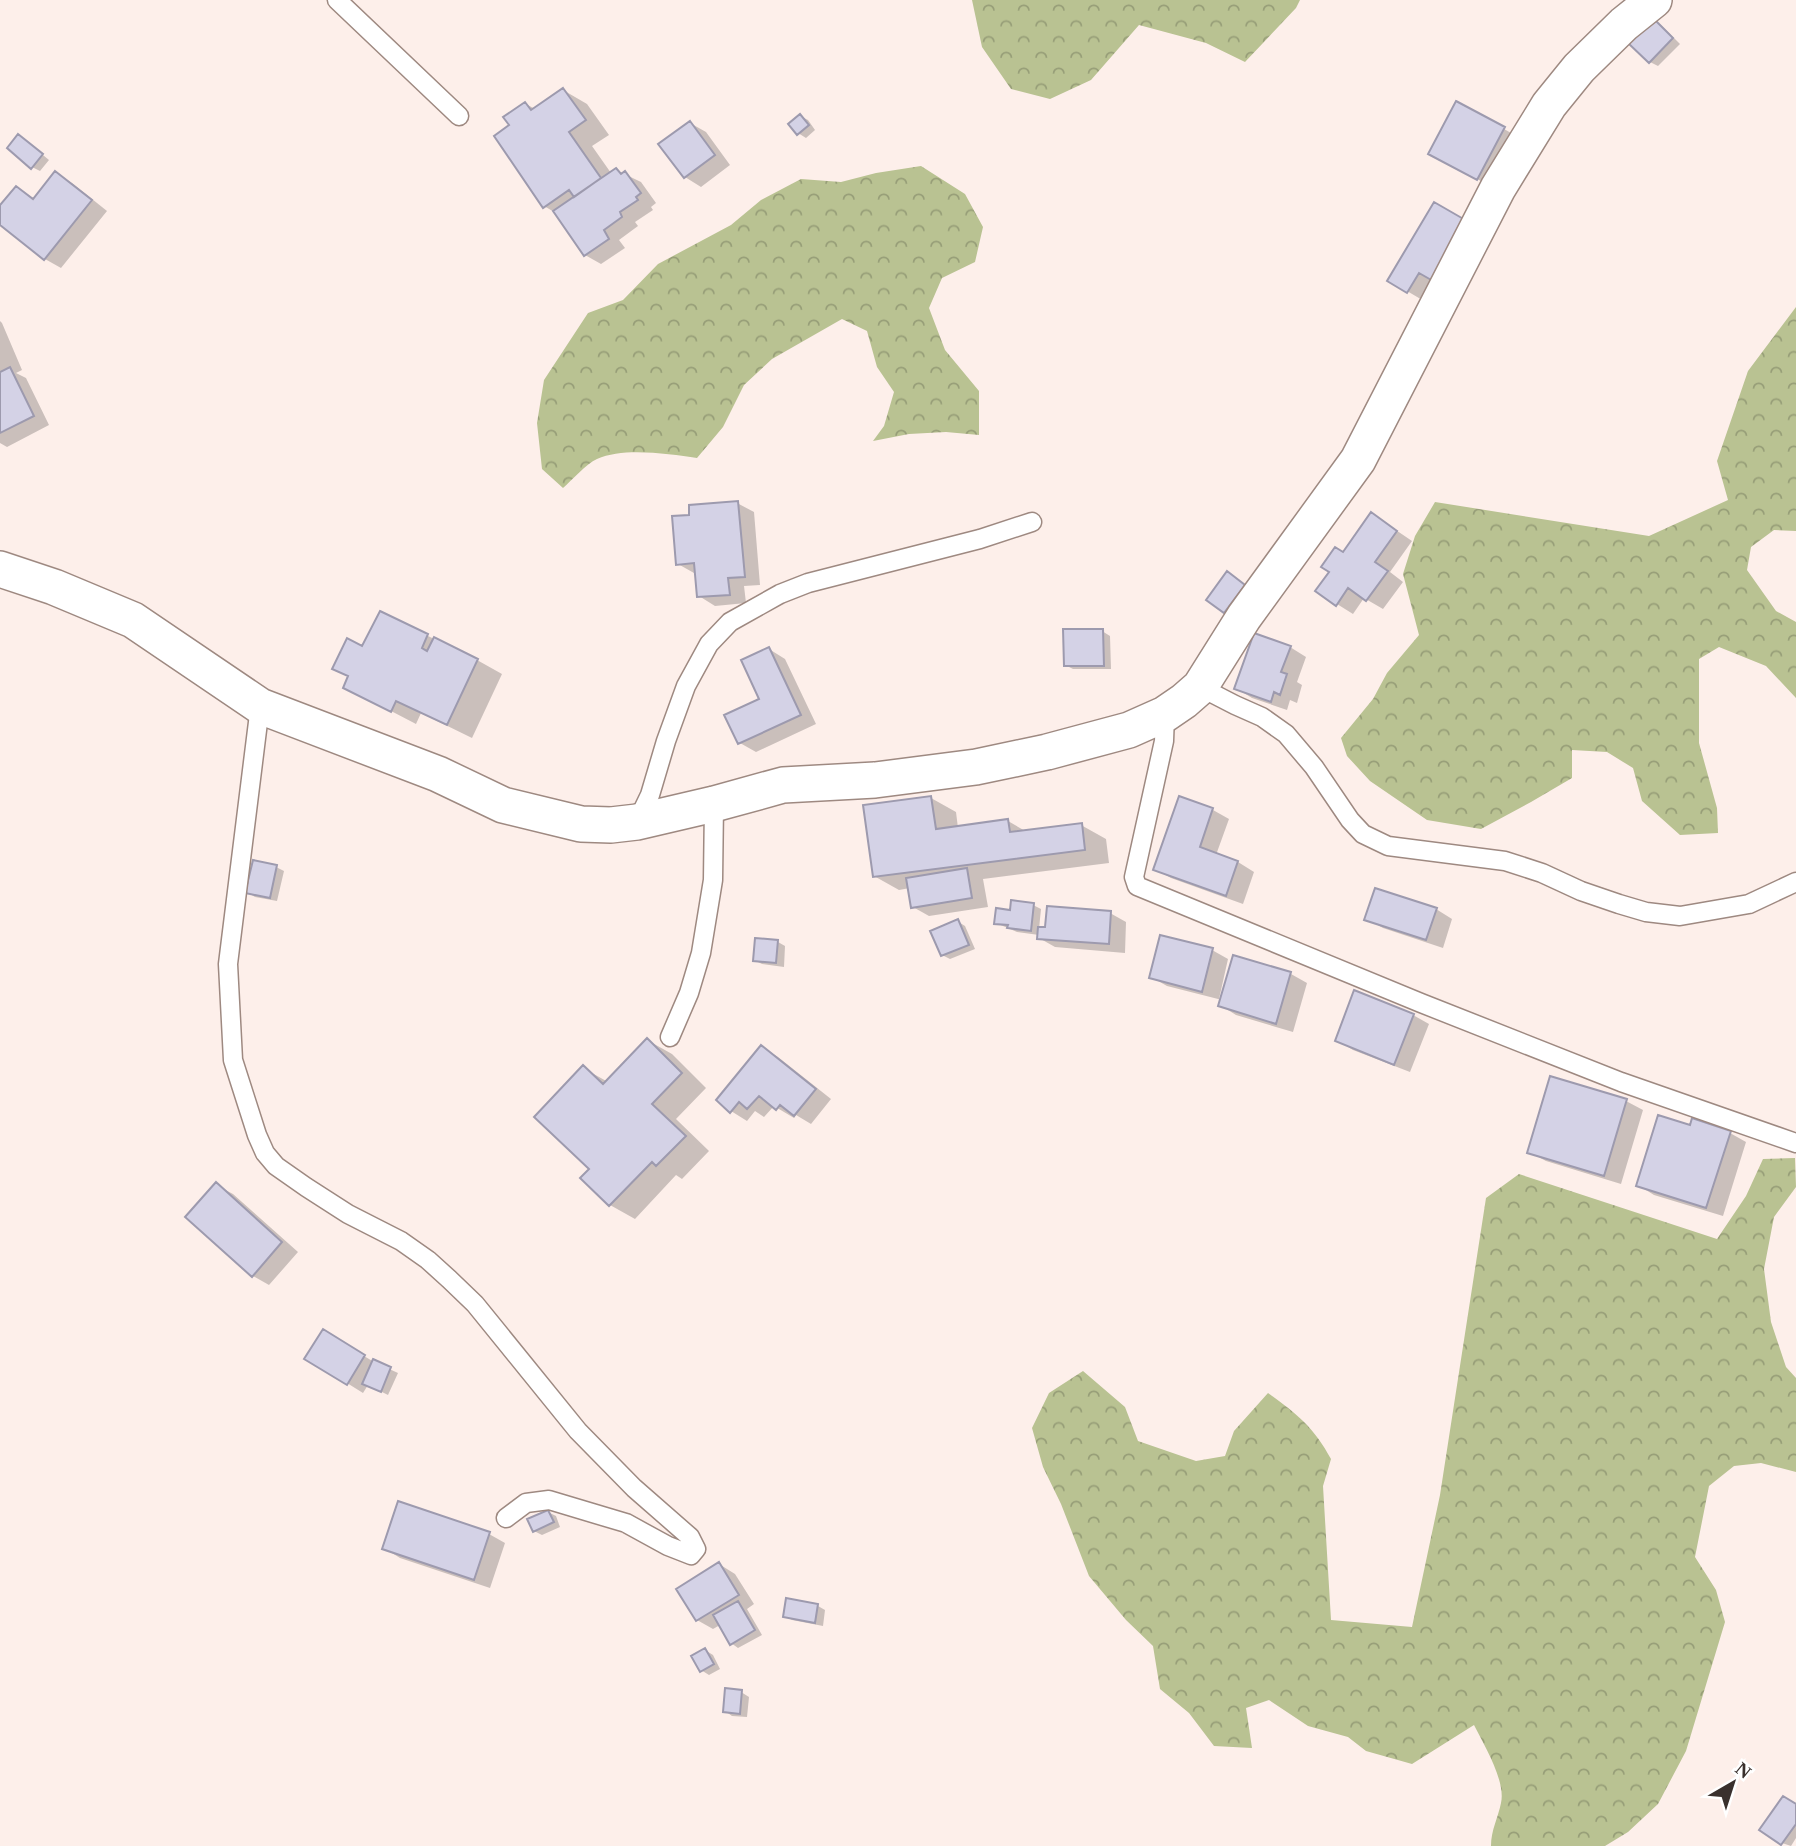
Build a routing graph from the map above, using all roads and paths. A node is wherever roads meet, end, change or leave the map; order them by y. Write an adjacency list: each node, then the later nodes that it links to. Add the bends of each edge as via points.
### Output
1 (337, 0): 3 (lane)
2 (1654, 0): 6 (street, via 1579,68 1549,105 1498,188 1358,460 1244,617)
3 (459, 116)
4 (1032, 522): 10 (lane, via 808,583 730,622 709,644 686,687)
5 (0, 569): 7 (street, via 133,620)
6 (1200, 687): 8 (street); 11 (lane, via 1286,734 1350,820 1363,834 1388,846 1505,861 1619,904 1680,916 1749,904)
7 (260, 706): 10 (street, via 438,774 503,805 581,824); 14 (lane, via 228,964 233,1060 265,1153 306,1187 428,1259 475,1304 578,1431 690,1537 696,1549 691,1555 626,1523 549,1500 526,1503)
8 (1165, 714): 9 (street, via 1129,730 976,767 875,780 783,785); 13 (lane, via 1164,741 1134,877 1137,886 1621,1083)
9 (714, 804): 10 (street); 12 (lane, via 713,880 701,953)
10 (637, 822)
11 (1796, 882)
12 (670, 1037)
13 (1796, 1143)
14 (506, 1518)

